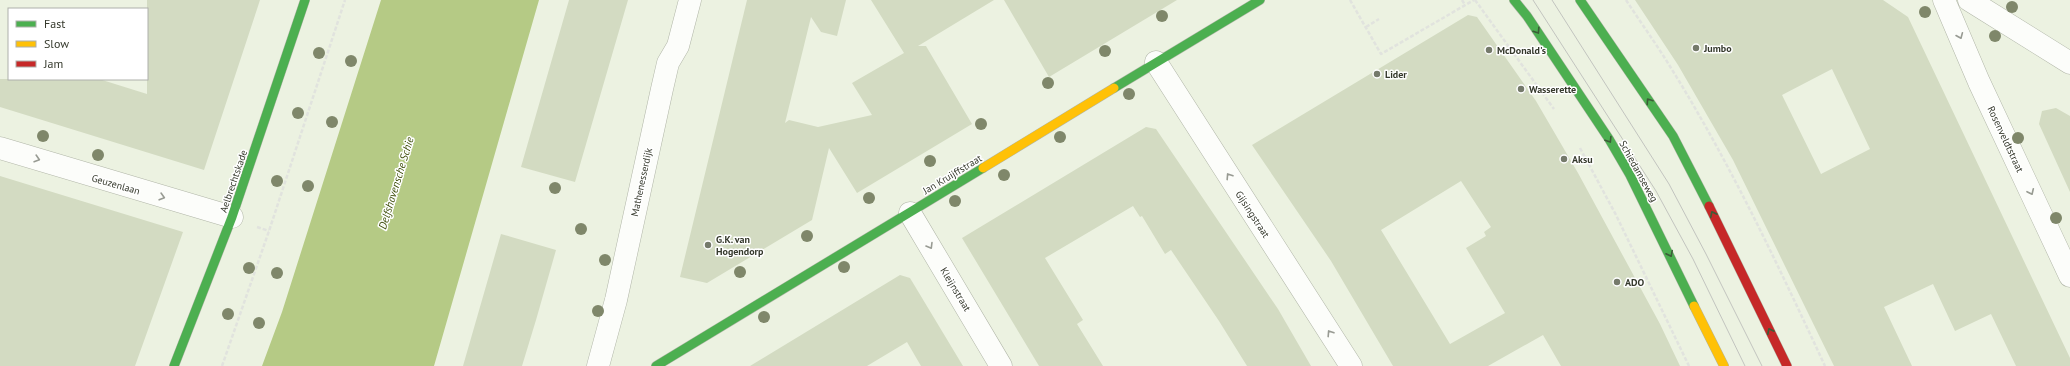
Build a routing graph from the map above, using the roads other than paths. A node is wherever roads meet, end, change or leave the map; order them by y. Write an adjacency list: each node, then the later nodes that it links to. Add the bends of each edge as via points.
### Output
1 (305, 0): 12 (street, Aelbrechtskade)
2 (690, 0): 15 (street, Mathenesserdijk, via 678,46 668,63 616,300)
3 (1260, 0): 8 (street, Jan Kruijffstraat)
4 (1514, 0): 19 (street, Schiedamseweg, one-way to 19, via 1609,139 1630,175)
5 (1580, 0): 20 (street, one-way to 5, via 1673,136)
6 (1944, 0): 13 (street, Rosenveldtstraat, one-way to 13, via 1979,82)
7 (1969, 0): 9 (street)
8 (1156, 62): 11 (street, Jan Kruijffstraat); 18 (street, Gijsingstraat, one-way to 8)
9 (2070, 63)
10 (0, 148): 12 (street, Geuzenlaan, one-way to 12)
11 (910, 213): 16 (street, Jan Kruijffstraat, via 725,322); 17 (street, Kleijnstraat, one-way to 17)
12 (232, 217): 14 (street, Aelbrechtskade)
13 (2070, 276)
14 (174, 366)
15 (598, 366)
16 (656, 366)
17 (1001, 366)
18 (1351, 366)
19 (1724, 366)
20 (1787, 366)

